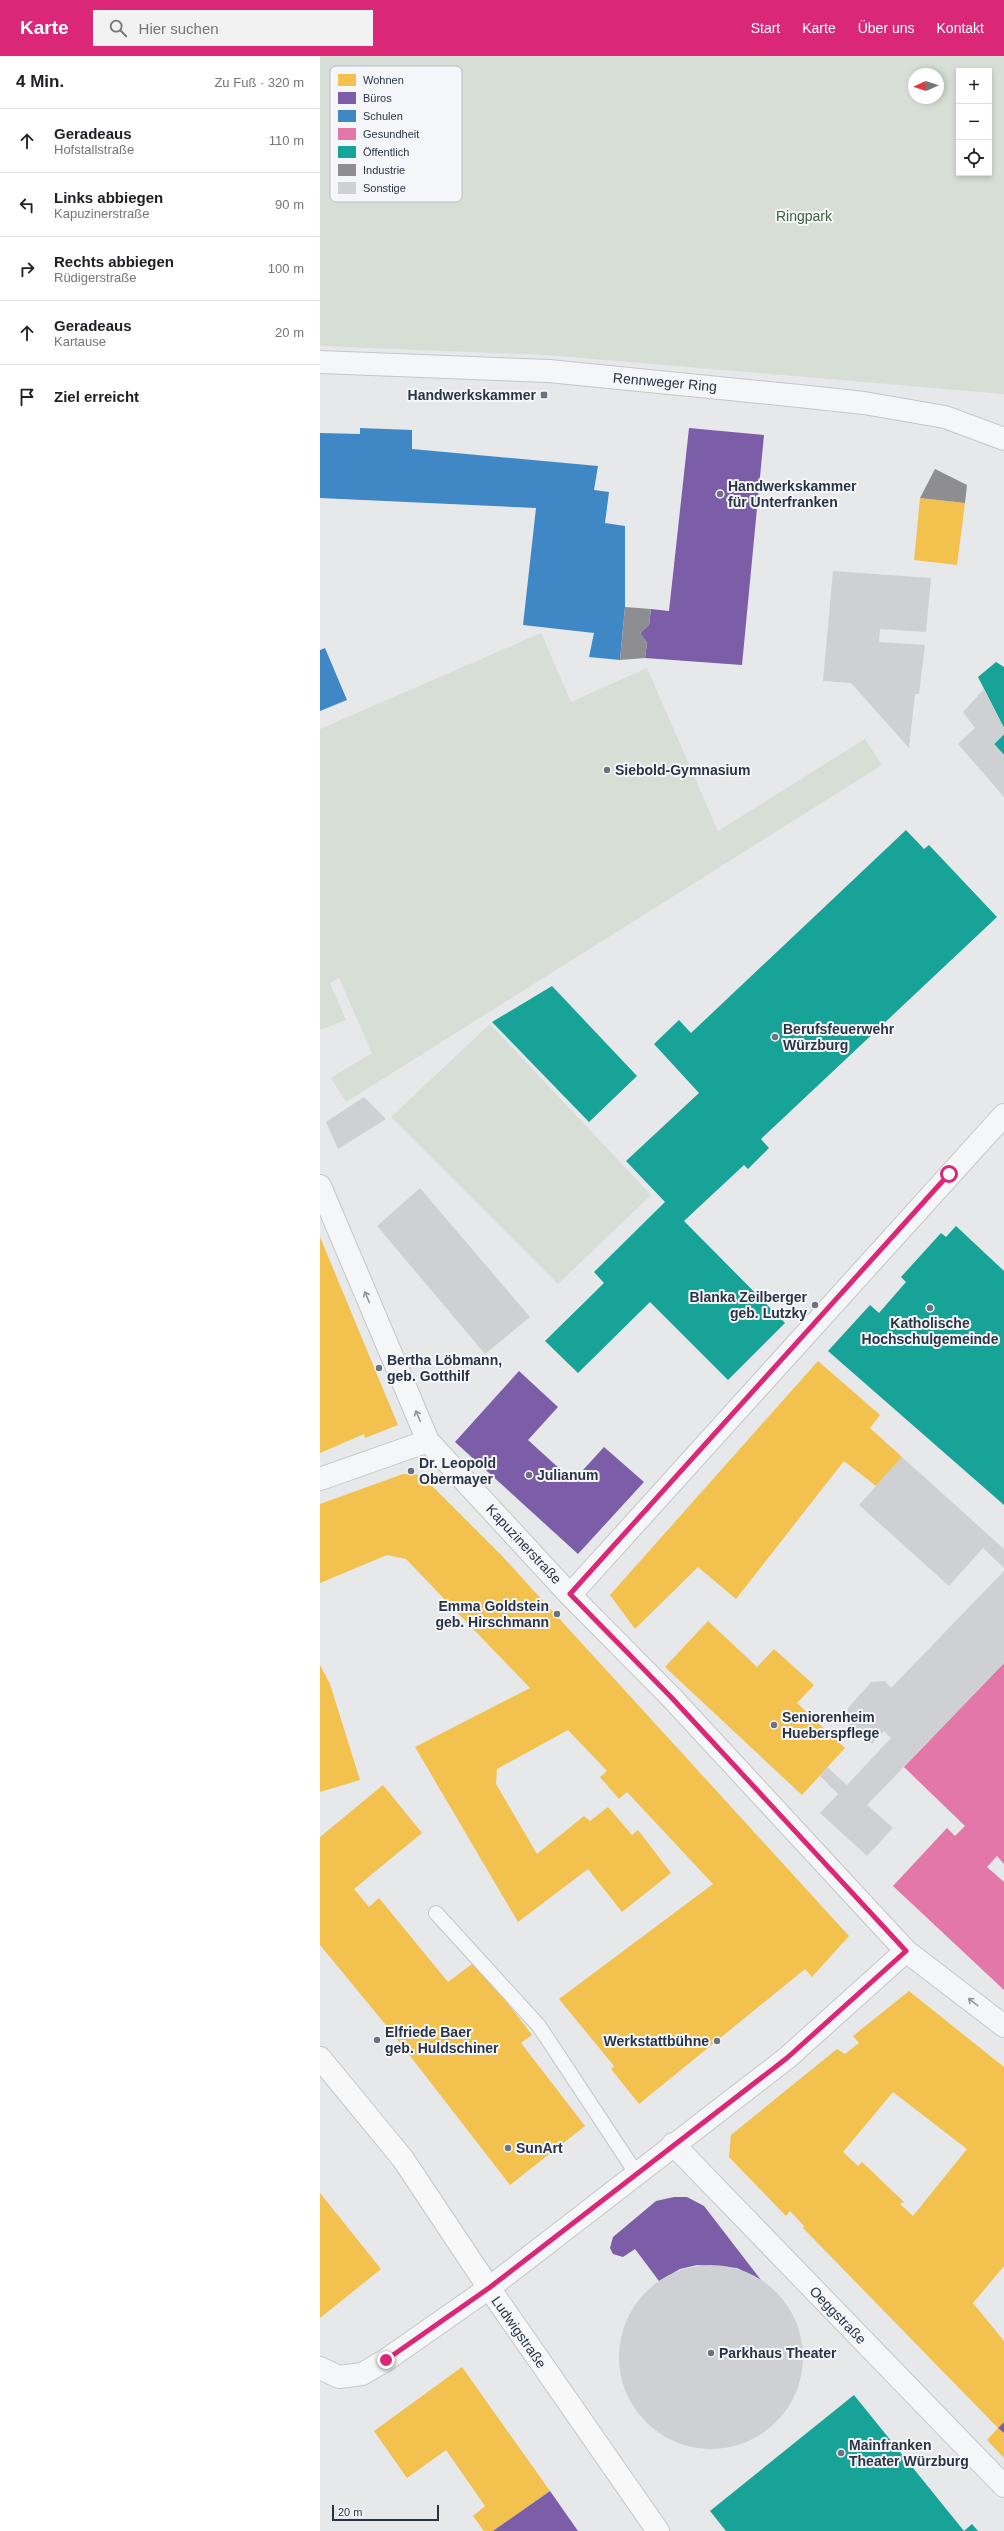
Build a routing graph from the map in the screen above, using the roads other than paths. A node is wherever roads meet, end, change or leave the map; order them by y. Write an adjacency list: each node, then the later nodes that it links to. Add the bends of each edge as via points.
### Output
1 (320, 362): 2 (street, Rennweger Ring, via 549,371 814,397 945,417)
2 (1004, 439)
3 (1004, 1115): 7 (street)
4 (320, 1186): 5 (street, Kapuzinerstraße, one-way to 4)
5 (428, 1441): 6 (street); 7 (street, Kapuzinerstraße)
6 (320, 1479)
7 (570, 1594): 9 (street, Kapuzinerstraße, via 671,1697)
8 (436, 1913): 13 (lane, via 539,2026)
9 (906, 1951): 10 (street, Kapuzinerstraße, one-way to 9); 12 (street, via 787,2058)
10 (1004, 2026)
11 (320, 2058): 14 (street, Ludwigstraße, via 403,2159)
12 (673, 2144): 13 (street); 16 (street, Oeggstraße)
13 (636, 2173): 14 (street)
14 (489, 2288): 15 (street, via 362,2374 339,2377); 17 (street, Ludwigstraße)
15 (320, 2368)
16 (1004, 2486)
17 (658, 2531)

